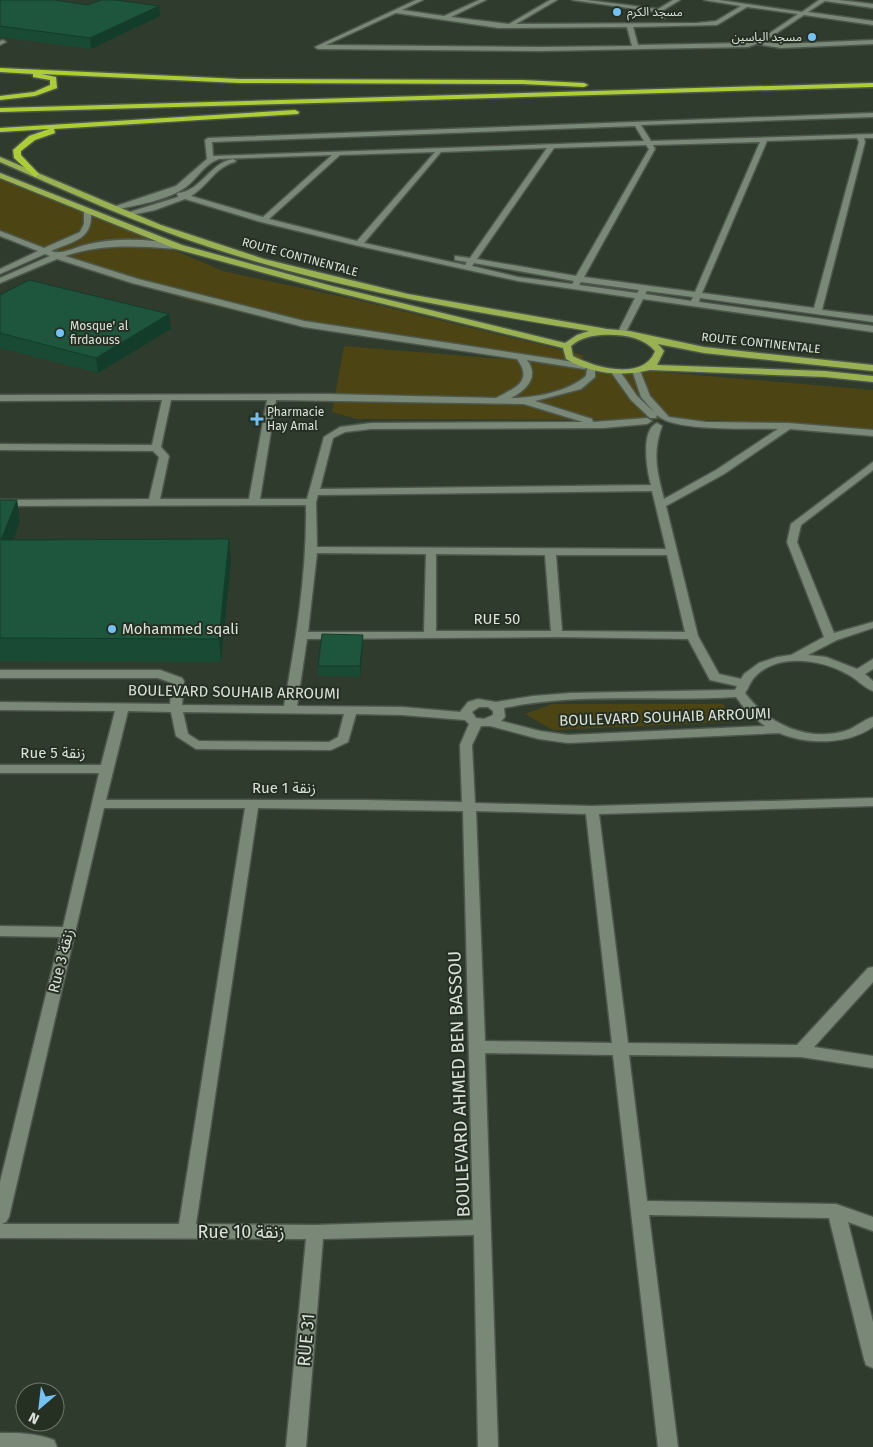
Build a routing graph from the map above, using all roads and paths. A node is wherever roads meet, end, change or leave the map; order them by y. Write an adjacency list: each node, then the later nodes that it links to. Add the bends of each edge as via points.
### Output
1 (420, 0): 10 (street)
2 (483, 0): 13 (street)
3 (554, 0): 17 (street)
4 (576, 0): 11 (street)
5 (677, 0): 11 (street)
6 (707, 0): 8 (street)
7 (825, 0): 9 (street); 12 (street)
8 (747, 5): 12 (street); 16 (street, via 710,24)
9 (873, 6)
10 (395, 11): 13 (street); 23 (street, via 318,47)
11 (659, 11): 16 (street)
12 (804, 12): 14 (street); 22 (street)
13 (445, 18): 17 (street)
14 (873, 23)
15 (629, 24): 16 (street); 18 (street); 24 (street)
16 (667, 25)
17 (508, 26): 18 (street)
18 (535, 26): 19 (street)
19 (538, 33)
20 (540, 41): 23 (street)
21 (873, 42): 22 (street, via 781,46)
22 (757, 43): 24 (street)
23 (542, 48): 24 (street)
24 (636, 48)
25 (0, 72): 27 (highway, via 255,82); 30 (highway, via 44,76 53,79 55,84 35,94)
26 (873, 77): 27 (highway)
27 (584, 85): 31 (highway)
28 (873, 85): 29 (highway)
29 (611, 94): 32 (highway); 33 (highway)
30 (0, 98)
31 (0, 102)
32 (0, 110)
33 (319, 110)
34 (301, 111): 37 (highway)
35 (873, 115): 36 (street)
36 (770, 119): 38 (street); 39 (street)
37 (90, 124): 40 (highway); 54 (highway, via 44,134 22,145 17,150 18,156)
38 (637, 124): 47 (street); 52 (street, via 212,139 208,140)
39 (776, 126)
40 (0, 130)
41 (782, 132): 43 (street)
42 (873, 136): 44 (street)
43 (788, 139): 44 (street); 46 (street)
44 (861, 139): 45 (street); 46 (street); 79 (street)
45 (873, 141)
46 (762, 143): 47 (street); 76 (street)
47 (652, 146): 48 (street); 72 (street)
48 (550, 149): 49 (street); 69 (street)
49 (438, 153): 50 (street); 65 (street)
50 (335, 156): 52 (street); 53 (street); 63 (street)
51 (0, 158): 54 (main road, ROUTE CONTINENTALE)
52 (210, 159): 53 (street); 56 (street)
53 (222, 163): 58 (street)
54 (35, 174): 60 (main road, ROUTE CONTINENTALE)
55 (0, 175): 61 (main road, ROUTE CONTINENTALE)
56 (180, 187): 57 (street); 58 (street)
57 (170, 192): 59 (street); 60 (street)
58 (193, 192): 59 (street); 63 (street)
59 (184, 196): 62 (street); 63 (street)
60 (114, 208): 62 (main road, ROUTE CONTINENTALE)
61 (87, 212): 66 (main road, ROUTE CONTINENTALE); 67 (street, via 88,224 83,233)
62 (127, 214): 82 (main road, ROUTE CONTINENTALE, via 246,256 379,290)
63 (268, 217): 65 (street)
64 (0, 233): 67 (street)
65 (362, 241): 69 (street); 70 (street)
66 (179, 248): 68 (street, via 132,243 102,244); 85 (main road, ROUTE CONTINENTALE)
67 (45, 251): 68 (street); 71 (street)
68 (59, 257): 73 (street); 86 (street, via 184,295 304,324)
69 (472, 261): 70 (street); 72 (street)
70 (466, 268): 74 (street)
71 (0, 272)
72 (579, 279): 74 (street); 75 (street)
73 (0, 281)
74 (574, 288): 77 (street)
75 (644, 288): 76 (street); 77 (street)
76 (698, 295): 78 (street); 79 (street)
77 (640, 297): 78 (street); 83 (street)
78 (693, 304): 81 (street)
79 (817, 312): 80 (street)
80 (873, 319)
81 (873, 329)
82 (608, 332): 83 (main road, ROUTE CONTINENTALE); 85 (main road, via 581,336)
83 (622, 332): 84 (main road, ROUTE CONTINENTALE)
84 (647, 339): 88 (main road, ROUTE CONTINENTALE, via 704,350); 89 (main road, via 660,351 660,357)
85 (566, 346): 87 (main road, via 569,357)
86 (520, 357): 87 (street); 95 (street, via 529,370 525,383 508,396)
87 (588, 368): 90 (main road, ROUTE CONTINENTALE); 96 (street, via 590,377 578,387)
88 (873, 368)
89 (641, 369): 90 (main road, ROUTE CONTINENTALE); 91 (main road, ROUTE CONTINENTALE, via 825,374); 97 (street, via 646,397)
90 (616, 372): 97 (street, via 634,398)
91 (873, 379)
92 (167, 397): 93 (street); 94 (street); 102 (street)
93 (272, 397): 95 (street); 107 (street)
94 (0, 398)
95 (496, 400): 96 (street)
96 (525, 401): 98 (street)
97 (658, 420): 98 (street); 99 (street, via 706,425); 104 (street, via 650,456)
98 (603, 425): 105 (street, via 414,425 343,429 329,436)
99 (788, 426): 100 (street); 109 (street, via 720,472)
100 (873, 433)
101 (0, 447): 102 (street)
102 (156, 448): 106 (street, via 164,456)
103 (873, 465): 119 (street, via 796,524 792,542)
104 (657, 488): 105 (street); 109 (street)
105 (312, 497): 107 (street); 110 (street)
106 (154, 502): 107 (street); 108 (street)
107 (254, 502)
108 (0, 503)
109 (661, 505): 112 (street)
110 (312, 550): 111 (street); 117 (street)
111 (431, 551): 113 (street); 115 (street)
112 (670, 552): 113 (street); 118 (street)
113 (550, 553): 116 (street)
114 (873, 625): 119 (street)
115 (430, 634): 116 (street, RUE 50); 117 (street, RUE 50)
116 (557, 634): 118 (street, RUE 50)
117 (302, 636): 129 (street)
118 (692, 636): 124 (street, via 714,677)
119 (832, 640): 120 (street, via 810,647)
120 (794, 658): 123 (street, via 833,662); 124 (street, via 762,666 750,674)
121 (873, 663): 123 (street)
122 (0, 674): 128 (street, via 160,674 178,681)
123 (868, 680)
124 (740, 688): 127 (street, BOULEVARD SOUHAIB ARROUMI, via 687,696 524,699); 133 (street, via 751,709)
125 (0, 706): 126 (street, BOULEVARD SOUHAIB ARROUMI)
126 (123, 706): 128 (street, BOULEVARD SOUHAIB ARROUMI); 135 (street, Rue 3 زنقة)
127 (496, 706): 131 (street, BOULEVARD AHMED BEN BASSOU, via 499,717); 131 (street, BOULEVARD SOUHAIB ARROUMI, via 472,705 466,712)
128 (176, 707): 129 (street, BOULEVARD SOUHAIB ARROUMI); 130 (street, via 182,736 196,745 332,746 344,739)
129 (290, 709): 130 (street, BOULEVARD SOUHAIB ARROUMI)
130 (351, 710): 131 (street, BOULEVARD SOUHAIB ARROUMI)
131 (478, 720): 133 (street, BOULEVARD SOUHAIB ARROUMI, via 568,739); 139 (street, BOULEVARD AHMED BEN BASSOU, via 466,745)
132 (871, 726): 133 (street, via 826,737)
133 (782, 729)
134 (0, 769): 135 (street, Rue 5 زنقة)
135 (106, 769): 137 (street, Rue 3 زنقة)
136 (873, 802): 140 (street, Rue 1 زنقة)
137 (99, 804): 138 (street, Rue 1 زنقة); 142 (street, Rue 3 زنقة)
138 (252, 805): 139 (street, Rue 1 زنقة); 155 (street)
139 (470, 807): 140 (street, Rue 1 زنقة); 144 (street, BOULEVARD AHMED BEN BASSOU)
140 (592, 810): 145 (street)
141 (0, 931): 142 (street)
142 (68, 932): 150 (street, Rue 3 زنقة)
143 (873, 972): 146 (street)
144 (477, 1047): 145 (street); 152 (street, BOULEVARD AHMED BEN BASSOU)
145 (621, 1050): 146 (street); 148 (street)
146 (801, 1051): 147 (street)
147 (873, 1062)
148 (640, 1208): 149 (street); 161 (street)
149 (836, 1211): 151 (street); 156 (street)
150 (0, 1217)
151 (873, 1224)
152 (483, 1227): 154 (street, Rue 10 زنقة); 160 (street, BOULEVARD AHMED BEN BASSOU)
153 (0, 1231): 155 (street, Rue 10 زنقة)
154 (316, 1232): 155 (street, Rue 10 زنقة); 159 (street, RUE 31)
155 (186, 1233)
156 (873, 1359)
157 (0, 1442): 158 (street, via 26,1442)
158 (47, 1447)
159 (296, 1447)
160 (488, 1447)
161 (668, 1447)

